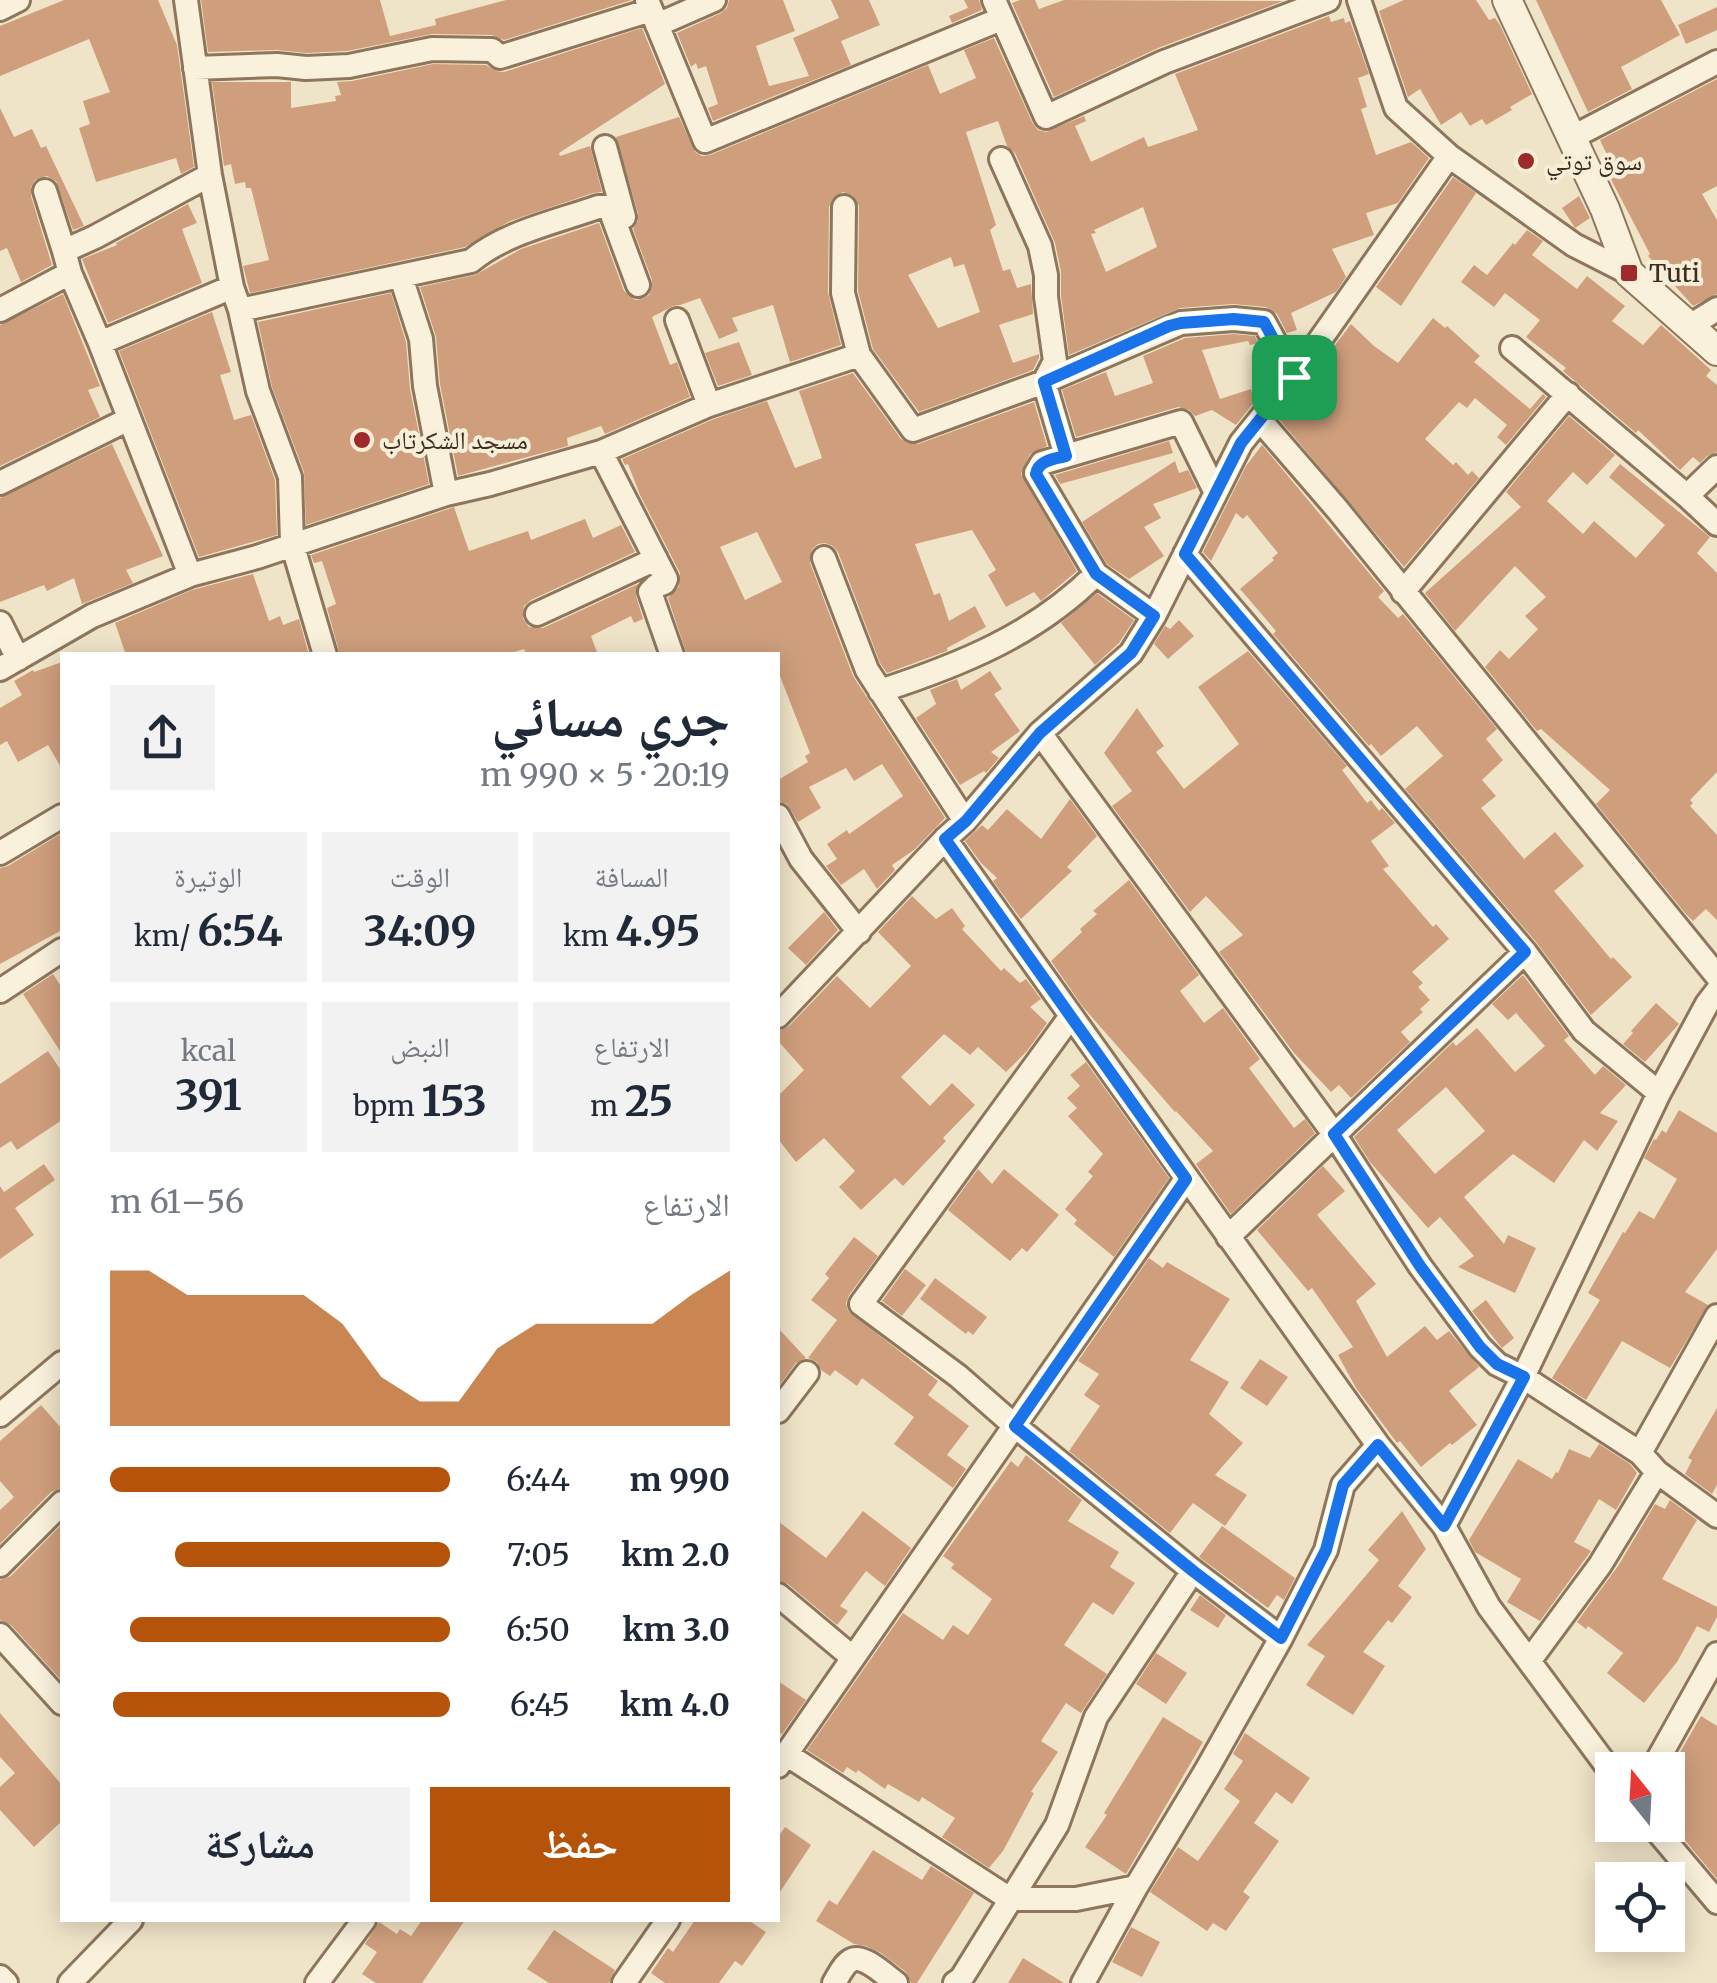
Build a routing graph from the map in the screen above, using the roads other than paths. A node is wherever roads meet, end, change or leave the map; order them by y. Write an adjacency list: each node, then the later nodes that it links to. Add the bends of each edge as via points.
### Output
1 (18, 0): 7 (street)
2 (186, 0): 11 (street)
3 (714, 0): 9 (street)
4 (1328, 0): 8 (street, via 1164,62 1046,118)
5 (1360, 0): 14 (street, via 1396,108)
6 (1506, 0): 12 (street)
7 (0, 9)
8 (998, 10): 9 (street, via 704,141)
9 (652, 12): 11 (street, via 500,57 492,50 432,49 350,66)
10 (1717, 62): 12 (street)
11 (195, 68): 16 (street)
12 (1571, 138): 21 (street)
13 (605, 147): 19 (street, via 624,217)
14 (1449, 156): 21 (street, via 1574,245); 34 (street)
15 (1001, 160): 35 (street, via 1046,275 1055,361)
16 (210, 175): 20 (street); 24 (street)
17 (45, 192): 20 (street)
18 (844, 207): 33 (street, via 843,292)
19 (614, 220): 22 (street, via 598,208 518,234 471,261); 23 (street)
20 (67, 262): 26 (street); 30 (street)
21 (1629, 273): 29 (street)
22 (400, 277): 27 (street); 45 (street, via 422,339)
23 (638, 285)
24 (232, 287): 27 (street); 30 (street)
25 (1717, 309): 29 (street)
26 (0, 310)
27 (240, 310): 48 (street, via 258,391 290,478)
28 (677, 320): 37 (street)
29 (1688, 328): 32 (street)
30 (100, 343): 38 (street)
31 (1512, 348): 36 (street)
32 (1717, 351)
33 (859, 354): 35 (street, via 913,430); 37 (street)
34 (1294, 377): 35 (street, via 1264,322 1234,319 1169,326); 39 (street)
35 (1044, 382): 41 (street)
36 (1568, 394): 46 (street); 54 (street)
37 (709, 404): 40 (street)
38 (129, 418): 43 (street); 53 (street)
39 (1260, 420): 44 (street); 54 (street)
40 (601, 452): 45 (street); 50 (street)
41 (1066, 456): 44 (street, via 1181,422); 52 (street, via 1042,463 1036,474)
42 (1717, 468): 46 (street)
43 (0, 483)
44 (1215, 492): 49 (street)
45 (446, 494): 48 (street)
46 (1688, 496): 47 (street)
47 (1717, 524)
48 (292, 544): 53 (street); 58 (street)
49 (1185, 554): 56 (street); 70 (street)
50 (656, 558): 55 (street); 59 (street, via 666,582 650,592)
51 (824, 558): 61 (street)
52 (1096, 574): 56 (street); 61 (street, via 1074,596 990,650)
53 (190, 576): 60 (street, via 92,616)
54 (1403, 592): 71 (street)
55 (537, 614)
56 (1154, 616): 62 (street, via 1131,653)
57 (0, 623): 60 (street)
58 (324, 652)
59 (671, 652)
60 (9, 664)
61 (880, 691): 65 (street)
62 (1040, 733): 65 (street); 77 (street)
63 (60, 817): 67 (street)
64 (780, 820): 68 (street, via 801,860)
65 (966, 821): 66 (street)
66 (945, 839): 68 (street); 75 (street)
67 (0, 854)
68 (859, 932): 74 (street)
69 (60, 951): 72 (street)
70 (1525, 952): 76 (street, via 1584,1031); 77 (street)
71 (1717, 976)
72 (0, 991)
73 (1717, 991): 76 (street)
74 (780, 1014)
75 (1071, 1016): 78 (street); 86 (street, via 861,1304)
76 (1659, 1093): 83 (street)
77 (1334, 1134): 79 (street); 83 (street, via 1480,1347)
78 (1186, 1179): 79 (street); 86 (street)
79 (1228, 1236): 87 (street)
80 (1717, 1316): 88 (street)
81 (60, 1366): 85 (street)
82 (808, 1373): 84 (street)
83 (1524, 1377): 88 (street); 92 (street)
84 (780, 1408)
85 (0, 1415)
86 (1015, 1426): 94 (street); 99 (street)
87 (1378, 1445): 92 (street); 97 (street, via 1343,1485 1326,1550)
88 (1640, 1453): 89 (street)
89 (1657, 1472): 91 (street); 100 (street)
90 (60, 1505): 93 (street)
91 (1717, 1516)
92 (1444, 1526): 100 (street, via 1489,1607)
93 (0, 1565)
94 (1193, 1571): 97 (street); 107 (street, via 1096,1716 1057,1825)
95 (780, 1597): 99 (street)
96 (0, 1635): 101 (street)
97 (1281, 1638): 106 (street)
98 (1717, 1654): 103 (street)
99 (852, 1657): 104 (street)
100 (1530, 1660): 102 (street)
101 (60, 1701)
102 (1597, 1752)
103 (1662, 1752)
104 (782, 1760): 107 (street)
105 (1666, 1842): 108 (street)
106 (1136, 1886): 107 (street, via 1076,1899); 120 (street)
107 (1010, 1899): 119 (street)
108 (1717, 1902)
109 (128, 1922): 114 (street)
110 (363, 1922): 115 (street)
111 (665, 1922): 116 (street)
112 (0, 1977): 113 (street)
113 (6, 1983)
114 (70, 1983)
115 (317, 1983)
116 (624, 1983)
117 (834, 1983): 118 (street, via 847,1962 860,1958)
118 (896, 1983)
119 (955, 1983)
120 (1084, 1983)

